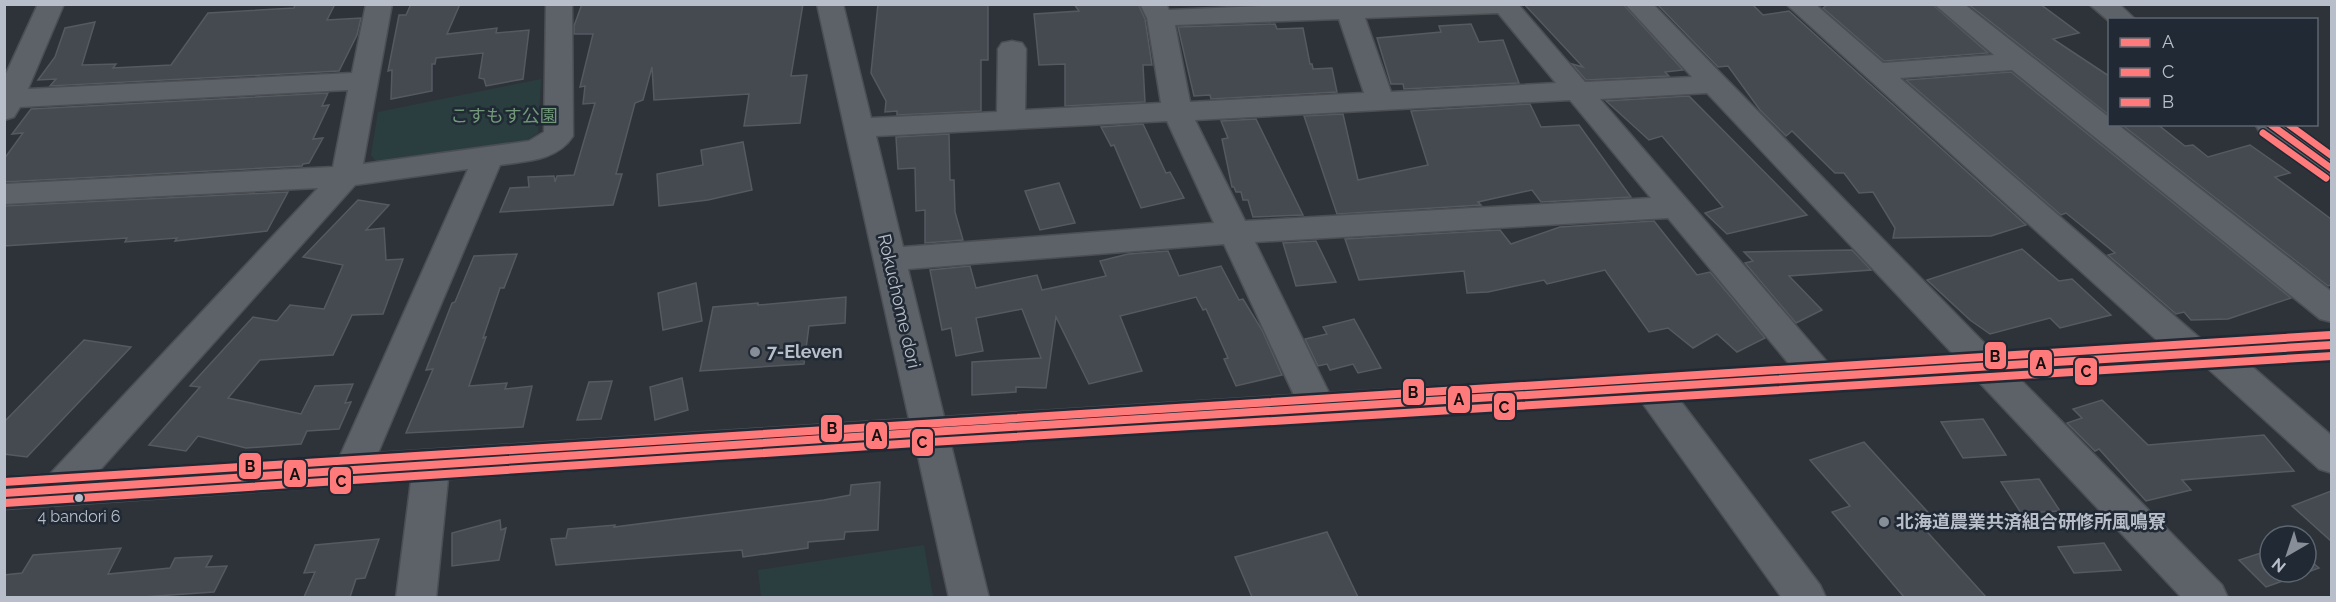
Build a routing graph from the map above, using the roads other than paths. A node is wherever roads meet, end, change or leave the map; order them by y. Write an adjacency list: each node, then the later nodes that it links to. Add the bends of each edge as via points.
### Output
1 (51, 4): 20 (street)
2 (379, 4): 16 (street)
3 (559, 4): 25 (street, via 558,136 537,150)
4 (830, 4): 24 (street, Rokuchome dori)
5 (1638, 4): 17 (street)
6 (1799, 4): 15 (street)
7 (1947, 4): 14 (street)
8 (2102, 4): 12 (street)
9 (1504, 5): 11 (street); 18 (street)
10 (1156, 11): 11 (street); 21 (street)
11 (1349, 11): 19 (street)
12 (2120, 18)
13 (1012, 49): 22 (street)
14 (2018, 61): 15 (street); 32 (street)
15 (1875, 72): 34 (street)
16 (364, 81): 20 (street); 27 (street)
17 (1713, 84): 18 (street); 35 (street)
18 (1576, 90): 19 (street); 29 (street)
19 (1380, 100): 21 (street)
20 (7, 105)
21 (1177, 111): 22 (street); 30 (street)
22 (1011, 120): 24 (street)
23 (2272, 126): 26 (street)
24 (859, 128): 31 (street, Rokuchome dori)
25 (488, 157): 27 (street); 42 (street)
26 (2331, 169)
27 (346, 176): 28 (street); 43 (street)
28 (4, 194)
29 (1676, 207): 30 (street); 36 (street)
30 (1234, 232): 31 (street); 38 (street)
31 (890, 259): 39 (street, Rokuchome dori)
32 (2331, 310)
33 (2331, 345): 34 (street)
34 (2203, 353): 35 (street); 40 (street)
35 (1986, 367): 36 (street); 48 (street)
36 (1820, 377): 37 (street)
37 (1651, 387): 38 (street); 47 (street)
38 (1318, 408): 39 (street)
39 (930, 432): 41 (street); 46 (street, Rokuchome dori)
40 (2331, 458)
41 (431, 465): 42 (street); 45 (street)
42 (352, 470): 43 (street)
43 (60, 489): 44 (street)
44 (4, 493)
45 (416, 597)
46 (969, 597)
47 (1806, 597)
48 (2208, 597)

